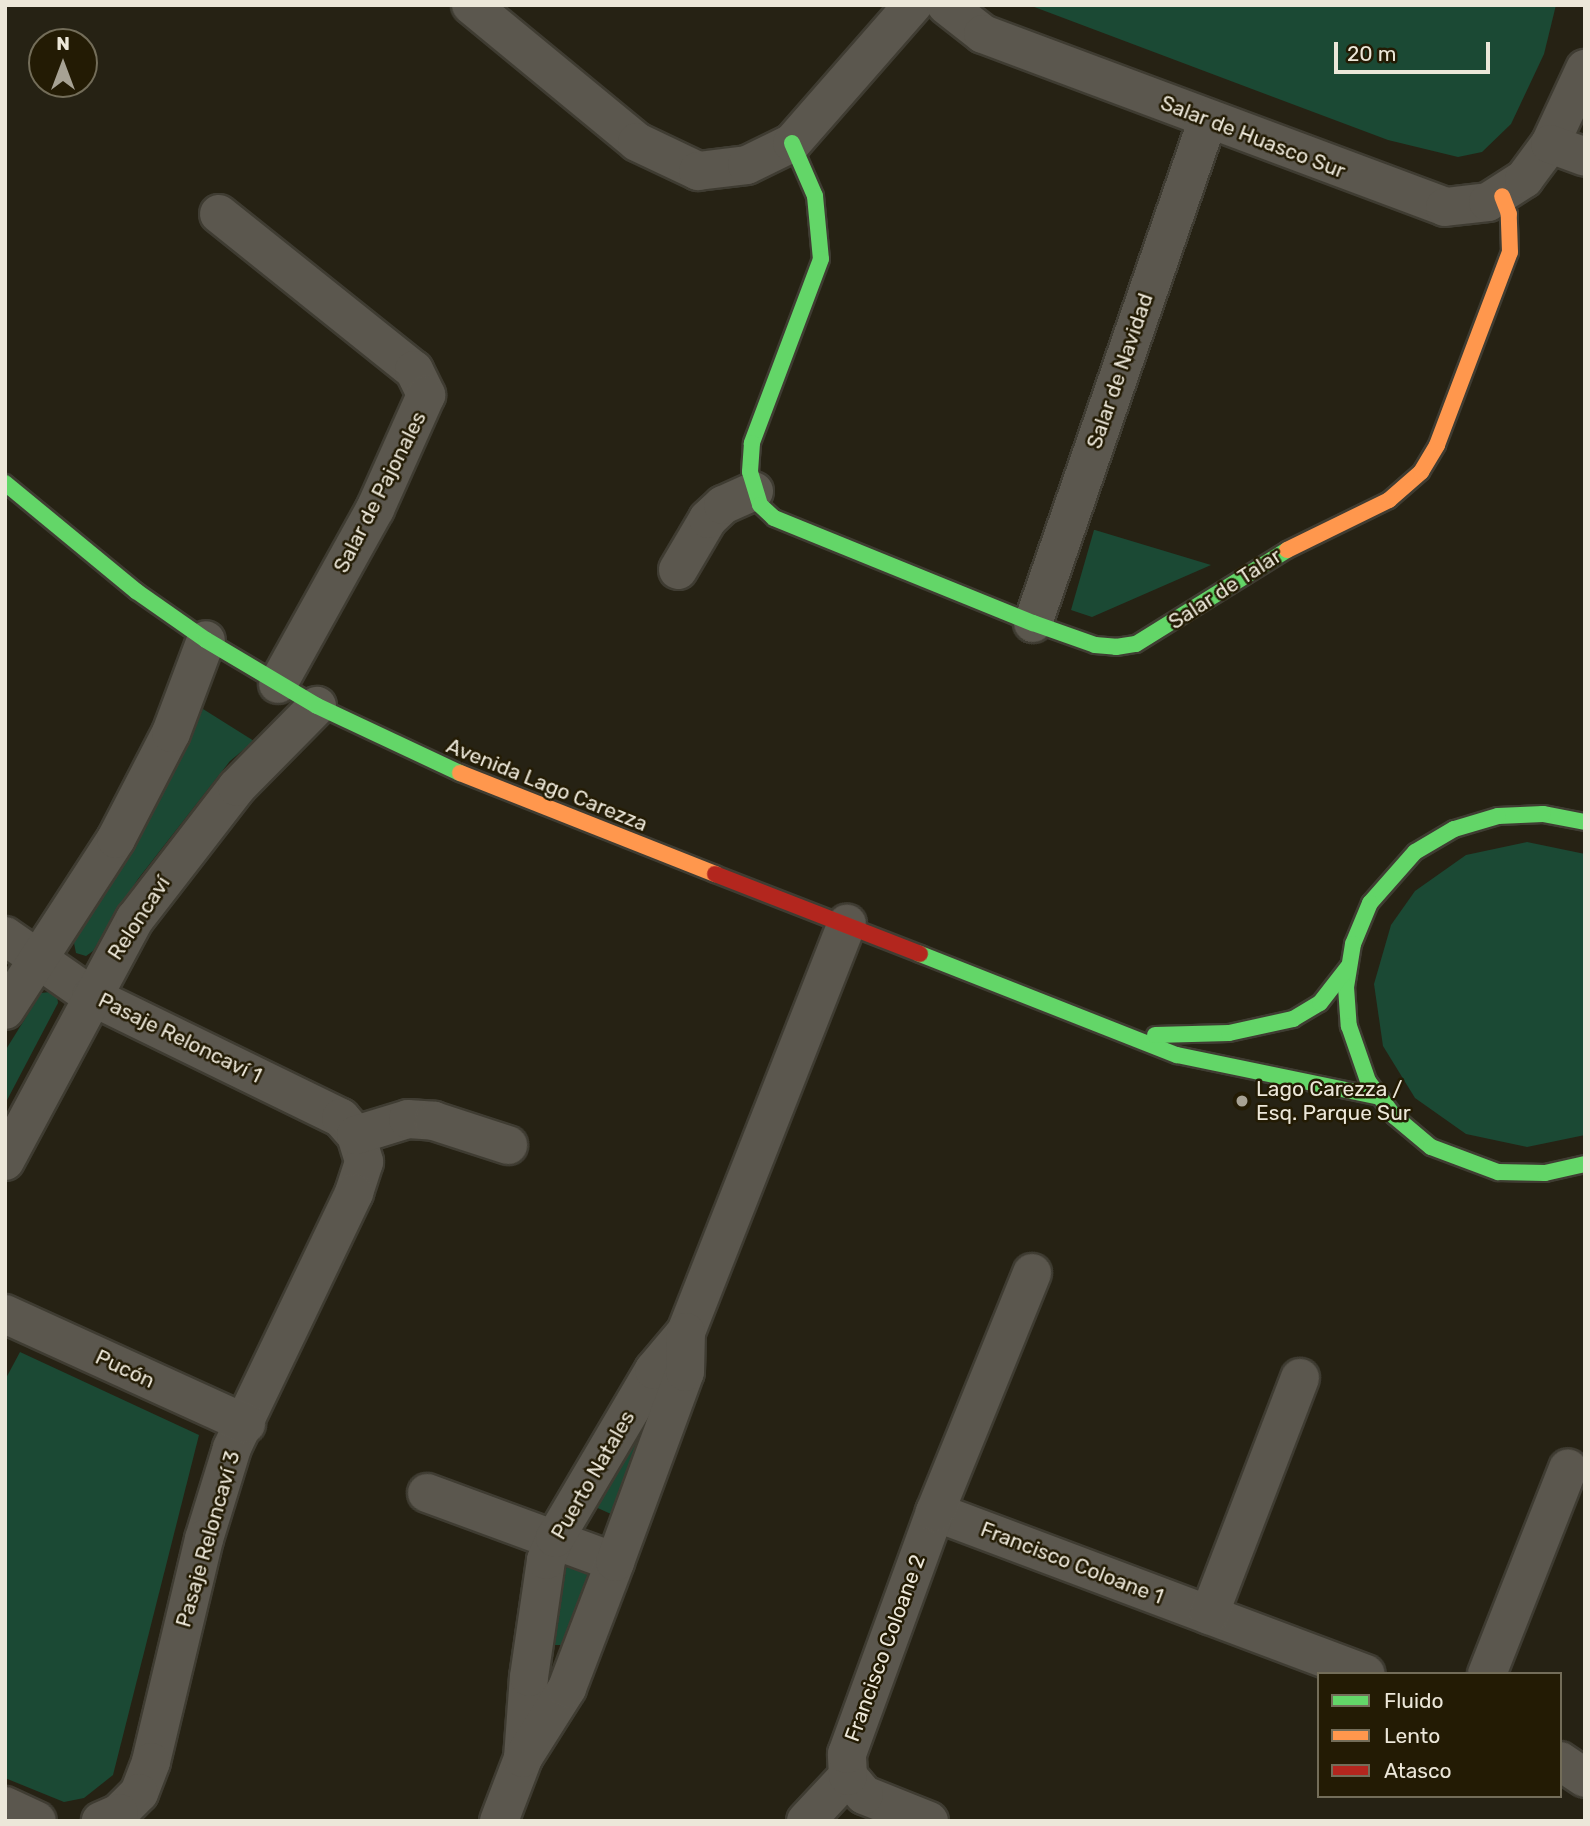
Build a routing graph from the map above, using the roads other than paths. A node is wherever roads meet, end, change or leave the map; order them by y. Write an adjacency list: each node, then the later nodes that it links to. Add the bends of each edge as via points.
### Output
1 (471, 5): 6 (street, via 620,129 676,164 698,171 726,171 768,159)
2 (914, 5): 6 (street)
3 (946, 5): 5 (street, Salar de Huasco Sur, via 983,34)
4 (1585, 69): 7 (street, Salar de Huasco Sur)
5 (1208, 120): 9 (street, Salar de Huasco Sur, via 1434,205 1475,205); 14 (street, Salar de Navidad)
6 (792, 143): 12 (street, via 815,196 821,259 752,443)
7 (1550, 144): 8 (street); 9 (street, Salar de Huasco Sur, via 1524,179)
8 (1585, 157)
9 (1502, 196): 14 (street, Salar de Talar, via 1509,214 1510,252 1437,445 1405,487 1389,500 1264,561 1136,644 1095,645)
10 (219, 214): 16 (street, Salar de Pajonales, via 414,370 426,395 375,509)
11 (5, 483): 15 (street, Avenida Lago Carezza, via 117,577)
12 (754, 491): 13 (street, via 708,519); 14 (street, Salar de Talar, via 760,506 774,518)
13 (678, 570)
14 (1033, 623)
15 (206, 640): 16 (street, Avenida Lago Carezza); 21 (street, via 171,733 116,839)
16 (278, 684): 17 (street, Avenida Lago Carezza)
17 (317, 706): 19 (street, Avenida Lago Carezza, via 444,768); 23 (street, Reloncaví, via 204,826 135,919)
18 (1585, 822): 22 (street, via 1520,813 1475,821 1434,839 1398,867 1370,903)
19 (847, 925): 25 (street, Avenida Lago Carezza); 33 (street, Puerto Natales)
20 (5, 936): 21 (street, Pasaje Reloncaví 1)
21 (38, 960): 23 (street, Pasaje Reloncaví 1); 24 (street)
22 (1348, 967): 25 (street, Avenida Lago Carezza, via 1320,1003 1293,1019 1229,1033 1171,1036); 26 (street, via 1349,1026 1360,1063)
23 (91, 996): 27 (street, Pasaje Reloncaví 1, via 319,1105 341,1118); 29 (street, Reloncaví)
24 (5, 1010)
25 (1125, 1032): 26 (street, Avenida Lago Carezza, via 1177,1055)
26 (1379, 1097): 30 (street, via 1412,1132 1452,1158 1497,1172)
27 (356, 1135): 28 (street, via 408,1119 434,1121); 35 (street, Pasaje Reloncaví 3, via 364,1162 355,1193)
28 (508, 1145)
29 (5, 1161)
30 (1579, 1170)
31 (1032, 1273): 38 (street, Francisco Coloane 2)
32 (7, 1320): 35 (street, Pucón)
33 (686, 1332): 39 (street, Puerto Natales, via 654,1370); 40 (street, Puerto Natales, via 685,1372)
34 (1300, 1378): 41 (street)
35 (246, 1424): 50 (street, Pasaje Reloncaví 3, via 232,1448 204,1539 151,1762 139,1793 119,1813)
36 (1568, 1468): 43 (street)
37 (427, 1493): 39 (street)
38 (935, 1512): 41 (street, Francisco Coloane 1); 46 (street, Francisco Coloane 2, via 847,1754)
39 (555, 1538): 40 (street); 44 (street, Puerto Natales, via 546,1560)
40 (615, 1562): 44 (street, Puerto Natales, via 566,1688)
41 (1209, 1615): 42 (street, Francisco Coloane 1)
42 (1360, 1672)
43 (1488, 1672)
44 (523, 1758): 51 (street, Puerto Natales)
45 (1562, 1762): 47 (street)
46 (848, 1776): 52 (street); 53 (street, via 864,1796)
47 (1585, 1778)
48 (5, 1806): 49 (street)
49 (37, 1821)
50 (101, 1821)
51 (499, 1821)
52 (806, 1821)
53 (929, 1821)

